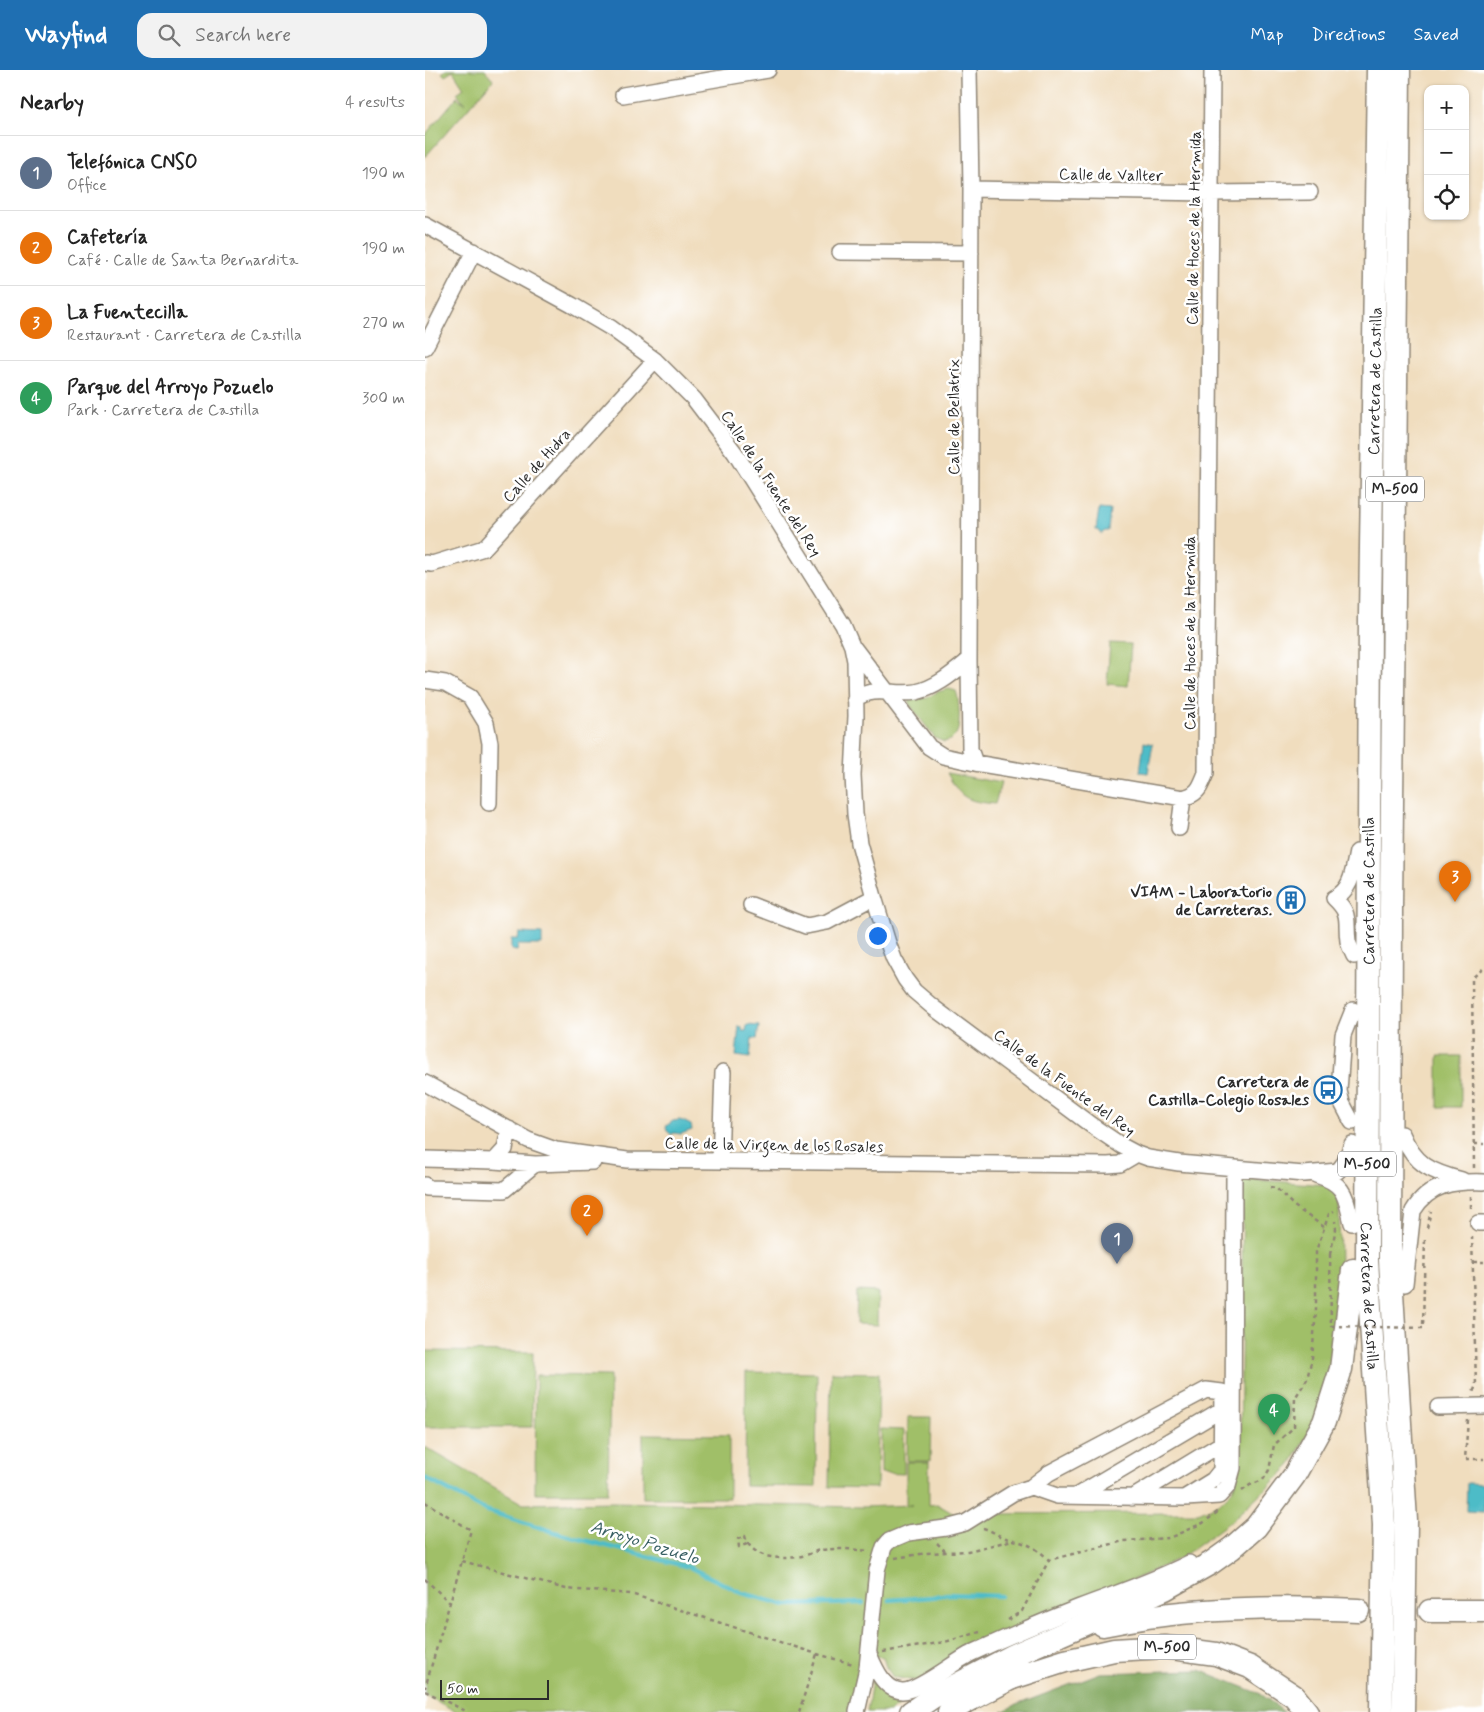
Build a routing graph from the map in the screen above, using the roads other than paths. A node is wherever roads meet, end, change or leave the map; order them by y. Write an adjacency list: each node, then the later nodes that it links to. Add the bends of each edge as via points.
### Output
1 (768, 70): 6 (street)
2 (969, 70): 7 (street, Calle de Bellatrix)
3 (1212, 70): 9 (street, Calle de Hoces de la Hermida)
4 (1378, 70): 17 (highway, Carretera de Castilla / M-500)
5 (1399, 70): 30 (highway, Carretera de Castilla / M-500)
6 (623, 95)
7 (971, 190): 9 (street, Calle de Vallter); 13 (street, Calle de Bellatrix)
8 (1310, 192): 9 (street, Calle de Vallter)
9 (1210, 193): 25 (street, Calle de Hoces de la Hermida, via 1206,773 1197,792)
10 (425, 225): 11 (street, Calle de la Fuente del Rey)
11 (474, 251): 14 (street); 15 (street, Calle de la Fuente del Rey, via 572,304)
12 (841, 252): 13 (street)
13 (971, 253): 19 (street, Calle de Bellatrix)
14 (425, 346)
15 (655, 360): 16 (street, Calle de Hidra, via 484,548 432,564); 18 (street, Calle de la Fuente del Rey, via 694,399 735,453 843,625)
16 (425, 562)
17 (1370, 615): 34 (highway, M-500, via 1359,700); 72 (highway, Carretera de Castilla / M-500, via 1367,1261 1384,1525)
18 (852, 646): 21 (street); 22 (street, Calle de la Fuente del Rey)
19 (969, 660): 21 (street, via 950,676 924,690); 24 (street, Calle de Bellatrix, via 970,749)
20 (425, 680): 26 (street, via 445,683 470,697 486,723 490,743)
21 (888, 695): 22 (street, via 875,691); 23 (street, via 869,702); 24 (street, via 935,752)
22 (855, 699): 23 (street, Calle de la Fuente del Rey)
23 (856, 716): 28 (street, Calle de la Fuente del Rey, via 855,814)
24 (975, 763): 25 (street)
25 (1183, 798): 27 (street)
26 (489, 802)
27 (1179, 828)
28 (874, 898): 29 (street, via 827,922 805,926); 36 (street, Calle de la Fuente del Rey, via 894,959 915,991 1091,1125)
29 (751, 905)
30 (1391, 908): 35 (highway, M-500); 53 (highway, Carretera de Castilla / M-500, via 1390,1260)
31 (723, 1072): 40 (street)
32 (425, 1083): 33 (street, Calle de la Virgen de los Rosales)
33 (509, 1130): 38 (street, Calle de la Virgen de los Rosales, via 550,1148); 39 (street, via 505,1149)
34 (1352, 1133): 43 (street, Calle de la Fuente del Rey, via 1345,1162 1338,1171); 46 (highway, M-500)
35 (1402, 1134): 44 (street, via 1424,1166 1436,1173); 48 (highway, M-500)
36 (1137, 1154): 40 (street, Calle de la Virgen de los Rosales, via 1120,1164 1108,1165); 42 (street, Calle de la Fuente del Rey, via 1161,1161)
37 (425, 1160): 39 (street)
38 (627, 1160): 40 (street, Calle de la Virgen de los Rosales); 41 (street)
39 (495, 1161): 41 (street)
40 (720, 1162)
41 (535, 1164): 45 (street, via 504,1190 427,1188)
42 (1234, 1168): 43 (street, Calle de la Fuente del Rey); 58 (street, via 1233,1468 1228,1486 1219,1496)
43 (1313, 1174): 46 (street, Calle de la Fuente del Rey, via 1337,1183 1344,1194)
44 (1473, 1182): 48 (street, via 1437,1188 1418,1201 1413,1211)
45 (425, 1185)
46 (1352, 1223): 47 (highway, M-500)
47 (1353, 1270): 54 (highway, M-500, via 1341,1369 1324,1422); 71 (highway, M-500, via 1369,1528)
48 (1405, 1284): 53 (highway, M-500, via 1407,1351)
49 (1484, 1406): 50 (street)
50 (1438, 1407)
51 (1221, 1410): 52 (street); 55 (street, via 1222,1392 1207,1390 1049,1473); 56 (street)
52 (1221, 1444): 57 (street); 58 (street, via 1221,1470 1213,1480)
53 (1402, 1464): 59 (highway, Carretera de Castilla / M-500)
54 (1294, 1476): 64 (highway, M-500, via 1256,1528 1211,1563 1165,1589); 65 (street, via 1251,1521 1206,1554 1162,1578 969,1654 910,1690 898,1690 885,1683)
55 (1031, 1487): 56 (street, via 1057,1496); 65 (street, via 1013,1493 965,1523 908,1533 889,1541 881,1553 877,1570)
56 (1076, 1496): 57 (street)
57 (1132, 1498): 58 (street)
58 (1184, 1498)
59 (1405, 1521): 73 (highway, Carretera de Castilla / M-500); 74 (highway, M-500, via 1417,1598 1416,1680)
60 (1235, 1609): 61 (highway, M-500, via 1300,1607); 64 (highway, M-500, via 1156,1616 1097,1626); 66 (highway, M-500, via 1099,1641 1063,1653)
61 (1359, 1610)
62 (1430, 1610): 63 (highway)
63 (1484, 1611)
64 (1014, 1655): 68 (highway)
65 (868, 1661): 67 (street)
66 (1012, 1678): 69 (highway); 70 (highway, M-500, via 1114,1650 1165,1647 1216,1654 1250,1667 1294,1696)
67 (857, 1712)
68 (911, 1712)
69 (949, 1712)
70 (1307, 1712)
71 (1367, 1712)
72 (1381, 1712)
73 (1403, 1712)
74 (1420, 1712)

